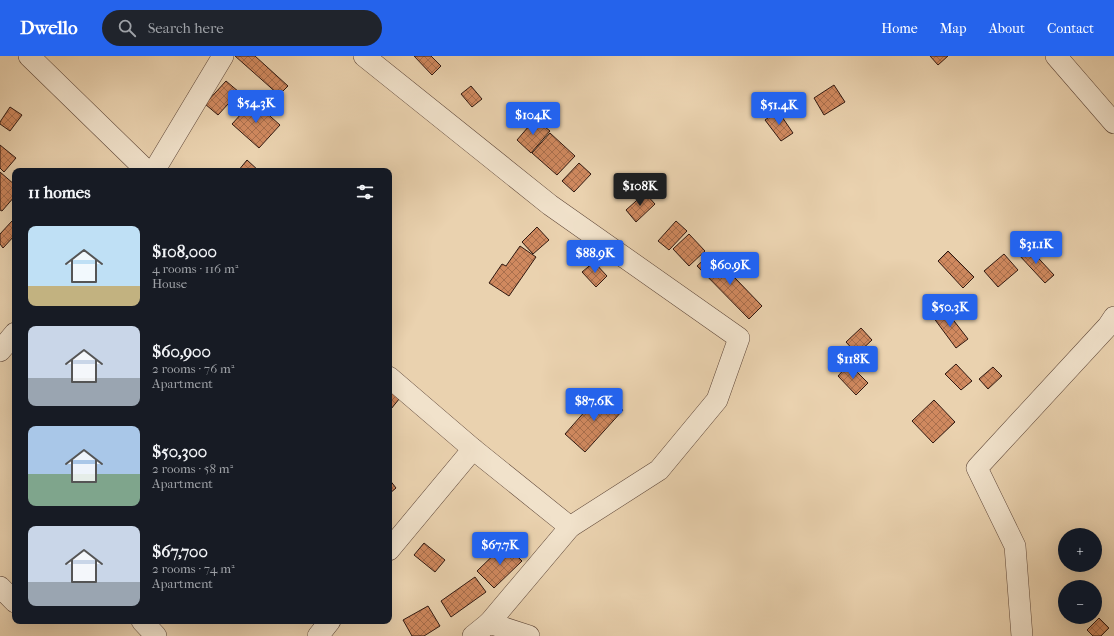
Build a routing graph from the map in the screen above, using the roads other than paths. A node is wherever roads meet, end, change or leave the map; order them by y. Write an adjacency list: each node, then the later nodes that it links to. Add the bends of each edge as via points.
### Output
1 (28, 56): 6 (street)
2 (223, 56): 7 (street)
3 (364, 56): 13 (street, via 550,205 739,338 717,400 659,470)
4 (1056, 56): 5 (street)
5 (1114, 124)
6 (144, 168)
7 (156, 168)
8 (1112, 327): 23 (street, via 977,468 1015,546)
9 (12, 337): 10 (street)
10 (0, 351)
11 (392, 380): 12 (street)
12 (473, 449): 13 (street); 14 (street)
13 (570, 527): 19 (street)
14 (392, 546)
15 (0, 587): 16 (street)
16 (12, 599)
17 (145, 624): 20 (street)
18 (328, 624): 21 (street)
19 (481, 629): 22 (street)
20 (156, 636)
21 (318, 636)
22 (529, 636)
23 (1022, 636)

